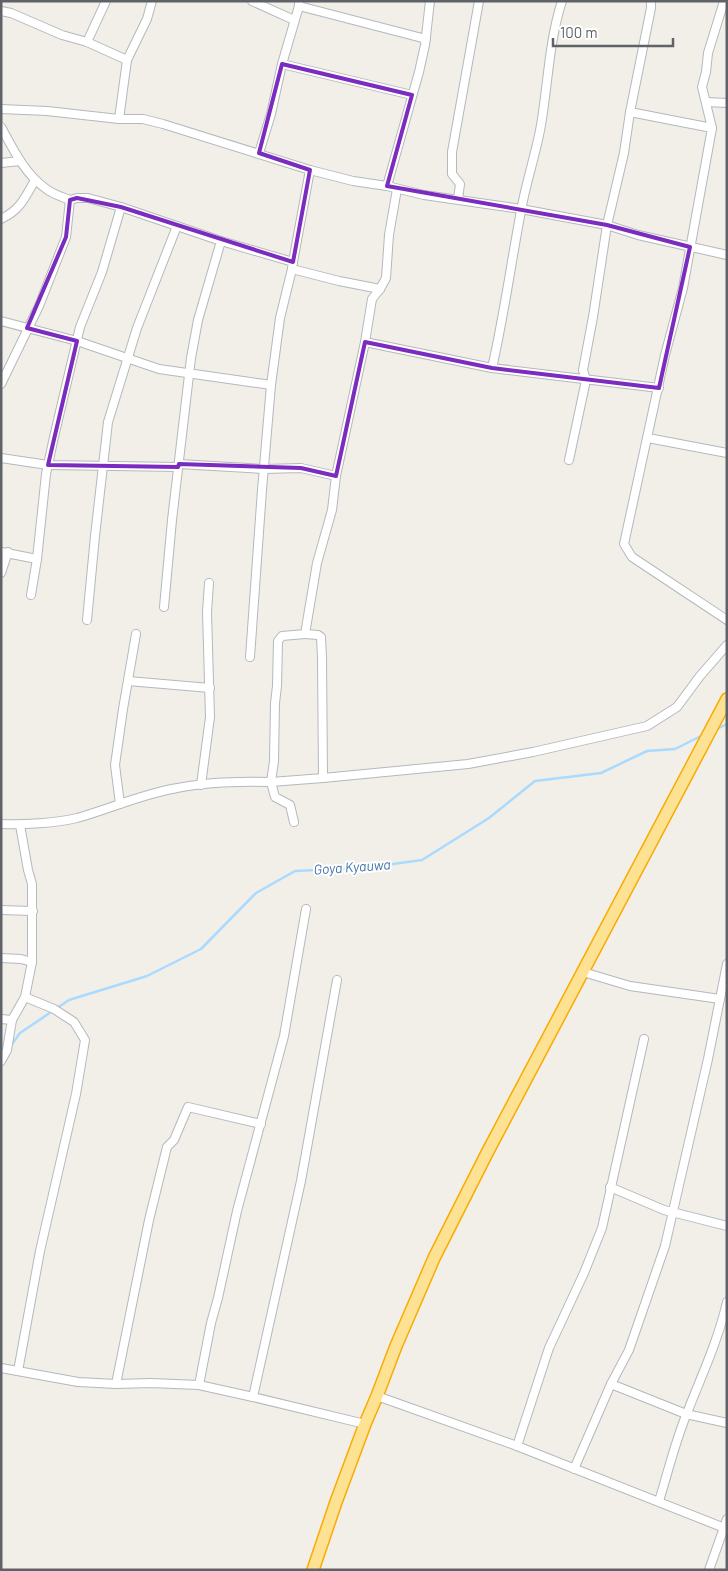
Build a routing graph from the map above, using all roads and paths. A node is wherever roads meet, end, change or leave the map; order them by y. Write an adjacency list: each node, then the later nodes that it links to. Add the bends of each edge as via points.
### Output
1 (106, 1): 13 (street)
2 (152, 1): 14 (street)
3 (252, 1): 11 (street)
4 (430, 1): 12 (street)
5 (479, 1): 31 (street, via 452,152 452,174 460,184)
6 (562, 1): 34 (street, via 551,47 541,126)
7 (651, 1): 20 (street)
8 (724, 1): 17 (street, via 702,86)
9 (299, 3): 11 (street); 12 (street)
10 (1, 11): 13 (street)
11 (294, 20): 15 (street)
12 (426, 39): 16 (street)
13 (86, 42): 14 (street)
14 (127, 60): 21 (street)
15 (282, 64): 16 (street); 24 (street)
16 (412, 95): 29 (street)
17 (706, 102): 18 (street); 23 (street)
18 (727, 103)
19 (1, 109): 21 (street)
20 (630, 112): 23 (street); 36 (street)
21 (119, 120): 24 (street, via 142,119)
22 (1, 127): 25 (street)
23 (712, 128): 39 (street)
24 (259, 153): 27 (street)
25 (20, 160): 26 (street); 28 (street)
26 (1, 163)
27 (310, 170): 29 (street); 41 (street)
28 (35, 180): 32 (street, via 47,190); 35 (street, via 14,213)
29 (387, 186): 30 (street)
30 (397, 189): 31 (street); 42 (street, via 386,278)
31 (458, 199): 34 (street)
32 (70, 200): 33 (street, via 88,198); 44 (street, via 66,238)
33 (121, 207): 37 (street); 45 (street)
34 (521, 209): 36 (street); 48 (street)
35 (1, 220)
36 (607, 225): 39 (street); 50 (street, via 583,370)
37 (178, 226): 38 (street); 47 (street, via 136,328)
38 (221, 241): 41 (street); 49 (street, via 198,320)
39 (690, 247): 40 (street); 53 (street)
40 (727, 255)
41 (293, 265): 42 (street, via 339,281); 52 (street, via 280,318)
42 (380, 289): 46 (street, via 372,299)
43 (1, 321): 44 (street)
44 (27, 328): 45 (street); 51 (street)
45 (77, 341): 47 (street); 58 (street)
46 (365, 342): 48 (street); 62 (street)
47 (127, 359): 49 (street, via 159,369); 60 (street, via 108,422)
48 (492, 368): 50 (street)
49 (190, 373): 52 (street); 59 (street)
50 (586, 380): 53 (street); 57 (street)
51 (1, 384)
52 (271, 385): 61 (street)
53 (659, 388): 54 (street)
54 (648, 438): 55 (street); 70 (street, via 624,544 632,557)
55 (727, 453)
56 (1, 458): 58 (street)
57 (569, 460)
58 (48, 465): 60 (street); 64 (street)
59 (179, 465): 60 (street); 61 (street); 68 (street)
60 (104, 466): 69 (street)
61 (264, 469): 62 (street, via 302,468); 74 (street)
62 (336, 476): 72 (street, via 332,510 317,563)
63 (5, 552): 64 (street); 65 (street)
64 (37, 560): 67 (street)
65 (1, 573)
66 (209, 583): 76 (street)
67 (31, 595)
68 (164, 607)
69 (87, 620)
70 (727, 620)
71 (136, 634): 75 (street)
72 (305, 634): 78 (street, via 321,637); 79 (street, via 282,636 278,641)
73 (727, 645): 78 (street, via 677,707 647,726 468,764)
74 (250, 657)
75 (128, 681): 76 (street); 81 (street, via 115,765)
76 (210, 688): 80 (street, via 210,718)
77 (727, 698): 91 (highway)
78 (323, 778): 79 (street)
79 (271, 782): 80 (street); 82 (street, via 275,797 290,805)
80 (201, 784): 81 (street)
81 (120, 804): 84 (street, via 75,818)
82 (294, 822)
83 (1, 824): 84 (street)
84 (20, 825): 87 (street, via 32,884)
85 (306, 909): 99 (street, via 284,1036)
86 (1, 910): 87 (street)
87 (33, 911): 89 (street)
88 (1, 958): 89 (street)
89 (32, 962): 93 (street)
90 (727, 964): 94 (street)
91 (583, 972): 94 (street, via 630,986); 110 (highway, via 434,1258)
92 (337, 980): 109 (street, via 301,1180)
93 (26, 997): 96 (street); 105 (street, via 74,1022 85,1040)
94 (720, 999): 101 (street)
95 (1, 1019): 96 (street)
96 (12, 1020): 98 (street, via 7,1050)
97 (644, 1039): 100 (street)
98 (1, 1061)
99 (261, 1124): 106 (street, via 188,1107 174,1140 167,1147); 108 (street, via 236,1211)
100 (610, 1187): 101 (street); 114 (street, via 602,1228 549,1348)
101 (673, 1212): 102 (street); 107 (street, via 665,1246 629,1350)
102 (727, 1226)
103 (727, 1302): 111 (street, via 698,1389)
104 (1, 1368): 105 (street)
105 (18, 1371): 106 (street, via 78,1382)
106 (116, 1384): 108 (street)
107 (610, 1384): 111 (street); 115 (street)
108 (200, 1385): 109 (street)
109 (253, 1396): 113 (street)
110 (377, 1396): 113 (highway); 114 (street)
111 (686, 1414): 112 (street); 116 (street)
112 (727, 1423)
113 (365, 1424): 119 (highway)
114 (517, 1446): 115 (street)
115 (574, 1469): 116 (street)
116 (659, 1501): 118 (street)
117 (727, 1519): 118 (street)
118 (725, 1528): 120 (street)
119 (313, 1570)
120 (710, 1570)

